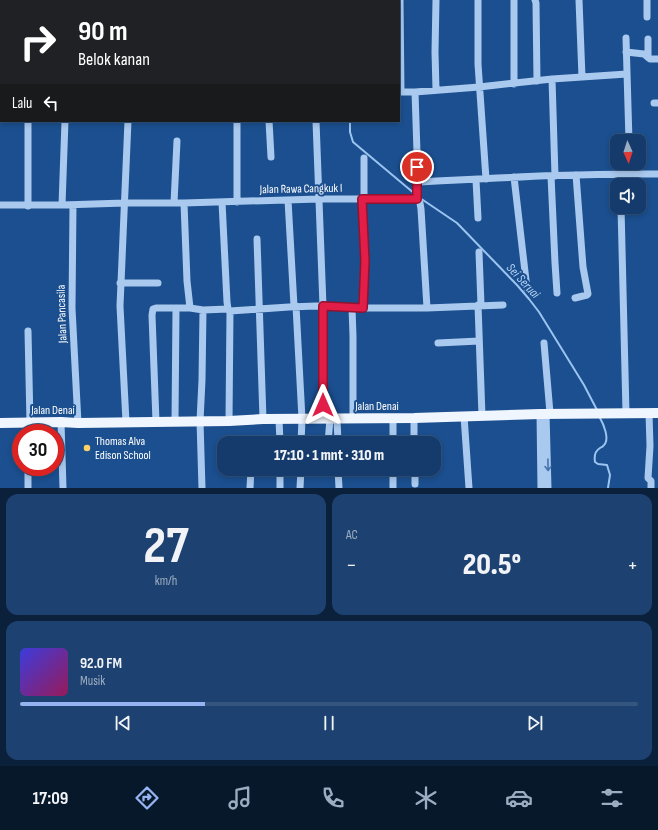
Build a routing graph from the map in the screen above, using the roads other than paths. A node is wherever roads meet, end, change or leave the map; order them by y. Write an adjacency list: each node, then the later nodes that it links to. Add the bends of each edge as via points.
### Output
1 (400, 0): 21 (street)
2 (436, 0): 20 (street)
3 (478, 0): 19 (street)
4 (514, 0): 18 (street)
5 (535, 0): 17 (street)
6 (579, 0): 15 (street)
7 (647, 0): 8 (street)
8 (647, 17)
9 (626, 38): 11 (street)
10 (648, 39): 12 (street)
11 (626, 52): 12 (street, via 644,54); 14 (street)
12 (648, 57): 13 (street)
13 (658, 59)
14 (627, 74): 15 (street); 29 (street)
15 (582, 77): 16 (street)
16 (552, 79): 17 (street); 38 (street)
17 (537, 81): 18 (street)
18 (514, 84): 19 (street)
19 (479, 87): 20 (street); 41 (street)
20 (436, 90): 22 (street)
21 (400, 92): 22 (street)
22 (415, 92): 43 (street)
23 (28, 122): 56 (street)
24 (65, 122): 54 (street)
25 (128, 122): 50 (street)
26 (237, 122): 49 (street)
27 (269, 122): 31 (street)
28 (316, 122): 45 (street)
29 (629, 134)
30 (177, 141): 51 (street)
31 (271, 158)
32 (364, 158): 46 (street)
33 (630, 170): 35 (street)
34 (621, 174): 35 (street); 37 (street); 40 (street)
35 (630, 174): 36 (street)
36 (658, 174)
37 (576, 175): 38 (street); 65 (street, via 583,267 588,294)
38 (553, 176): 39 (street); 64 (street)
39 (514, 178): 41 (street); 63 (street)
40 (621, 178)
41 (486, 179): 42 (street)
42 (476, 180): 43 (street); 58 (street)
43 (418, 182): 44 (street)
44 (417, 196): 46 (street, Jalan Rawa Cangkuk I); 74 (street, via 421,209)
45 (319, 199): 46 (street, Jalan Rawa Cangkuk I); 47 (street, Jalan Rawa Cangkuk I); 69 (street)
46 (363, 199): 73 (street)
47 (288, 200): 49 (street, Jalan Rawa Cangkuk I); 68 (street)
48 (222, 202): 49 (street, Jalan Rawa Cangkuk I); 52 (street, Jalan Rawa Cangkuk I); 77 (street)
49 (237, 202)
50 (125, 203): 51 (street, Jalan Rawa Cangkuk I); 55 (street, Jalan Rawa Cangkuk I); 61 (street)
51 (174, 203): 52 (street, Jalan Rawa Cangkuk I)
52 (184, 203): 71 (street)
53 (0, 205): 56 (street, Jalan Rawa Cangkuk I)
54 (62, 205): 55 (street, Jalan Rawa Cangkuk I); 56 (street, Jalan Rawa Cangkuk I)
55 (73, 205): 101 (street, Jalan Pancasila, via 72,308)
56 (28, 206)
57 (622, 214): 83 (street)
58 (478, 218)
59 (257, 239): 75 (street)
60 (479, 252): 67 (street)
61 (120, 283): 62 (street); 98 (street)
62 (158, 283)
63 (527, 289)
64 (557, 293)
65 (575, 298)
66 (503, 304): 67 (street)
67 (479, 305): 74 (street); 79 (street)
68 (295, 306): 69 (street); 75 (street); 91 (street)
69 (323, 306): 72 (street); 92 (street)
70 (176, 308): 71 (street); 94 (street); 99 (street, via 156,308 152,311)
71 (190, 308): 76 (street)
72 (352, 308): 73 (street); 93 (street)
73 (363, 308): 74 (street)
74 (427, 308)
75 (260, 309): 77 (street); 89 (street)
76 (203, 310): 77 (street); 95 (street)
77 (229, 310): 96 (street)
78 (28, 331): 102 (street)
79 (479, 341): 80 (street); 86 (street)
80 (438, 343)
81 (544, 343): 82 (street)
82 (545, 413): 83 (main road, Jalan Denai); 86 (main road, Jalan Denai); 128 (street); 129 (street, one-way to 129)
83 (626, 413): 84 (main road, Jalan Denai)
84 (654, 413): 130 (street, via 648,478 651,481)
85 (464, 416): 86 (main road, Jalan Denai); 88 (main road, Jalan Denai); 127 (street)
86 (482, 416)
87 (393, 418): 88 (main road, Jalan Denai); 93 (main road, Jalan Denai); 109 (street)
88 (414, 418): 110 (street)
89 (263, 419): 90 (main road, Jalan Denai); 96 (main road, Jalan Denai)
90 (279, 419): 91 (main road, Jalan Denai); 105 (street)
91 (302, 419): 92 (main road, Jalan Denai); 106 (street)
92 (330, 419): 93 (main road, Jalan Denai); 107 (street); 108 (street)
93 (353, 419)
94 (175, 421): 95 (main road, Jalan Denai); 99 (main road, Jalan Denai)
95 (200, 421): 96 (main road, Jalan Denai); 121 (street)
96 (229, 421)
97 (61, 422): 101 (main road, Jalan Denai); 103 (main road, Jalan Denai); 120 (street)
98 (126, 422): 99 (main road, Jalan Denai); 101 (main road, Jalan Denai)
99 (156, 422)
100 (0, 423): 104 (main road, Jalan Denai)
101 (78, 423)
102 (28, 424)
103 (48, 424)
104 (12, 425)
105 (280, 436)
106 (301, 436)
107 (329, 436)
108 (336, 436)
109 (393, 436)
110 (414, 436)
111 (28, 476): 119 (street)
112 (250, 476): 122 (street)
113 (280, 476): 123 (street)
114 (301, 476): 124 (street)
115 (338, 476): 125 (street)
116 (393, 476): 126 (street)
117 (415, 476): 118 (street)
118 (415, 484)
119 (28, 488)
120 (63, 488)
121 (202, 488)
122 (250, 488)
123 (280, 488)
124 (300, 488)
125 (339, 488)
126 (393, 488)
127 (469, 488)
128 (541, 488)
129 (548, 488)
130 (651, 488)

